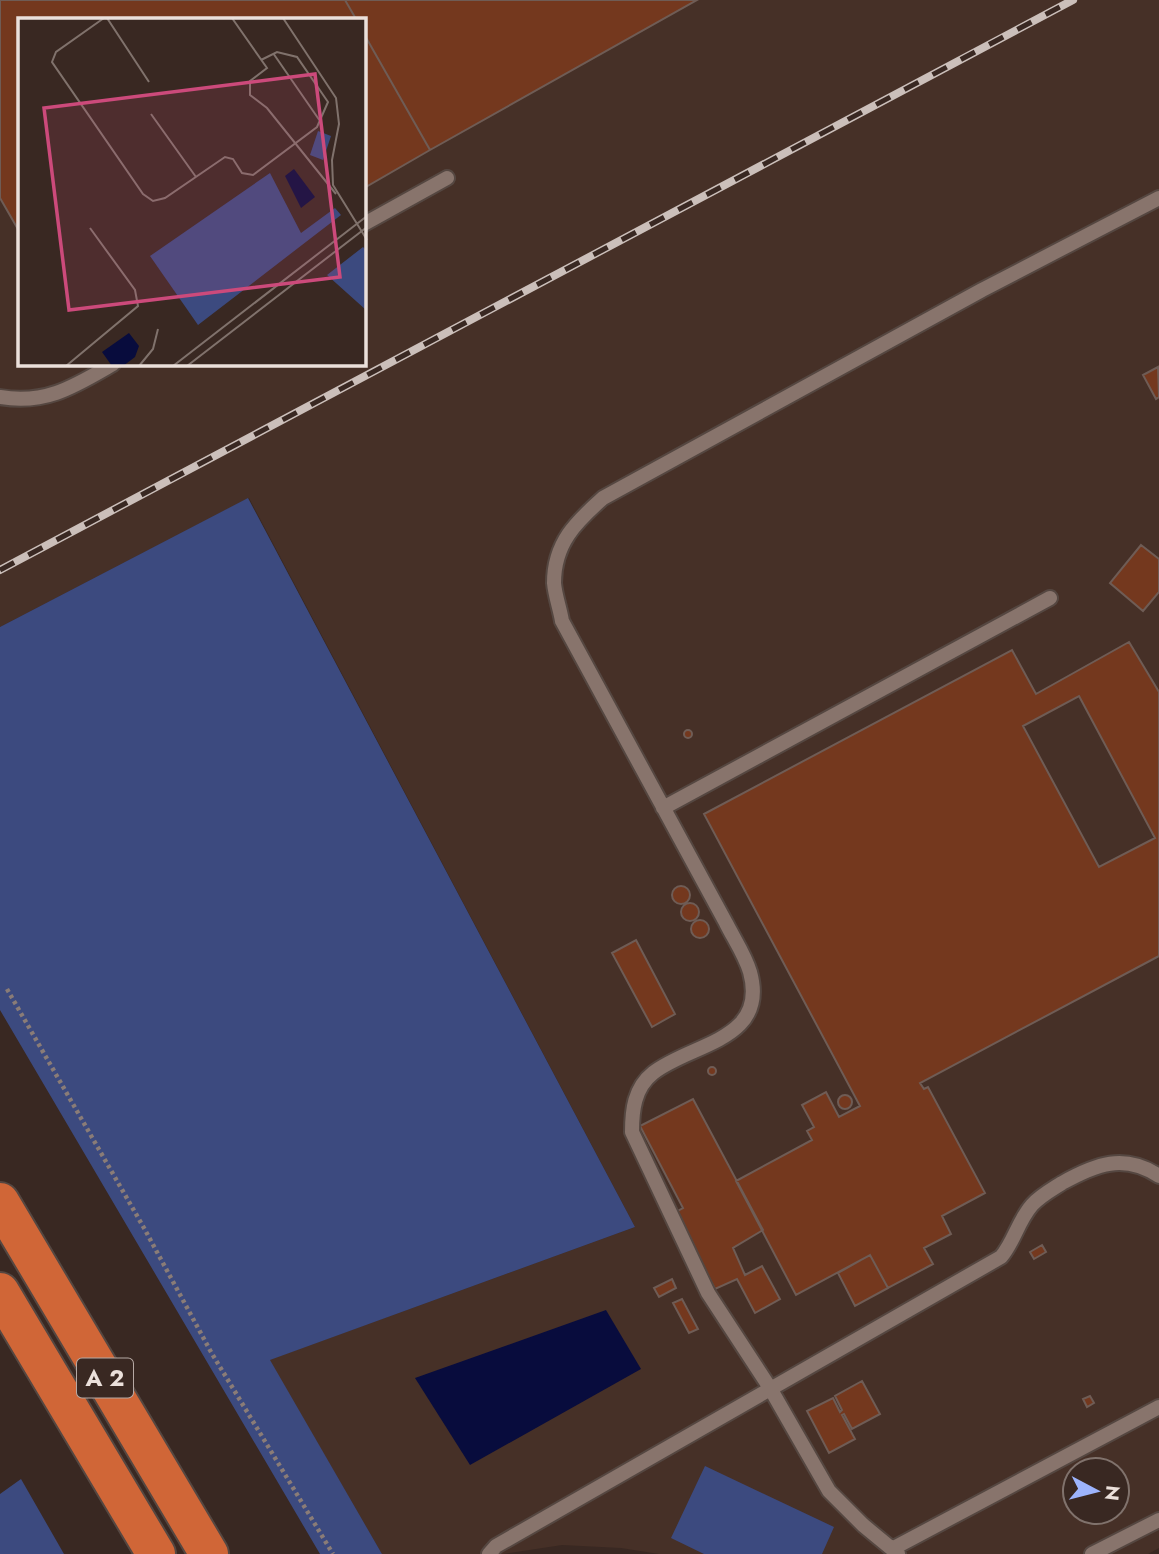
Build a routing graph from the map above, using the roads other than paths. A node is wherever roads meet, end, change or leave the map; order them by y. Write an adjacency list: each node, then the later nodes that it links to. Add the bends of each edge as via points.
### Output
1 (447, 178): 3 (lane)
2 (1159, 198): 7 (lane, via 603,498 574,524 559,553 554,584 562,621)
3 (366, 223)
4 (109, 366): 5 (lane, via 67,390 39,399)
5 (0, 397)
6 (1050, 598): 7 (lane)
7 (663, 808): 11 (lane, via 750,971 752,1000 738,1029 652,1074 632,1107 632,1132 708,1293)
8 (1159, 1176): 11 (lane, via 1127,1163 1087,1169 1030,1207 1001,1257)
9 (0, 1202): 16 (highway, A 2)
10 (0, 1292): 15 (highway, A 2)
11 (770, 1388): 14 (lane, via 829,1491); 17 (lane)
12 (1159, 1407): 14 (lane)
13 (1159, 1520): 18 (lane)
14 (895, 1552)
15 (156, 1554)
16 (209, 1554)
17 (489, 1554)
18 (1092, 1554)

